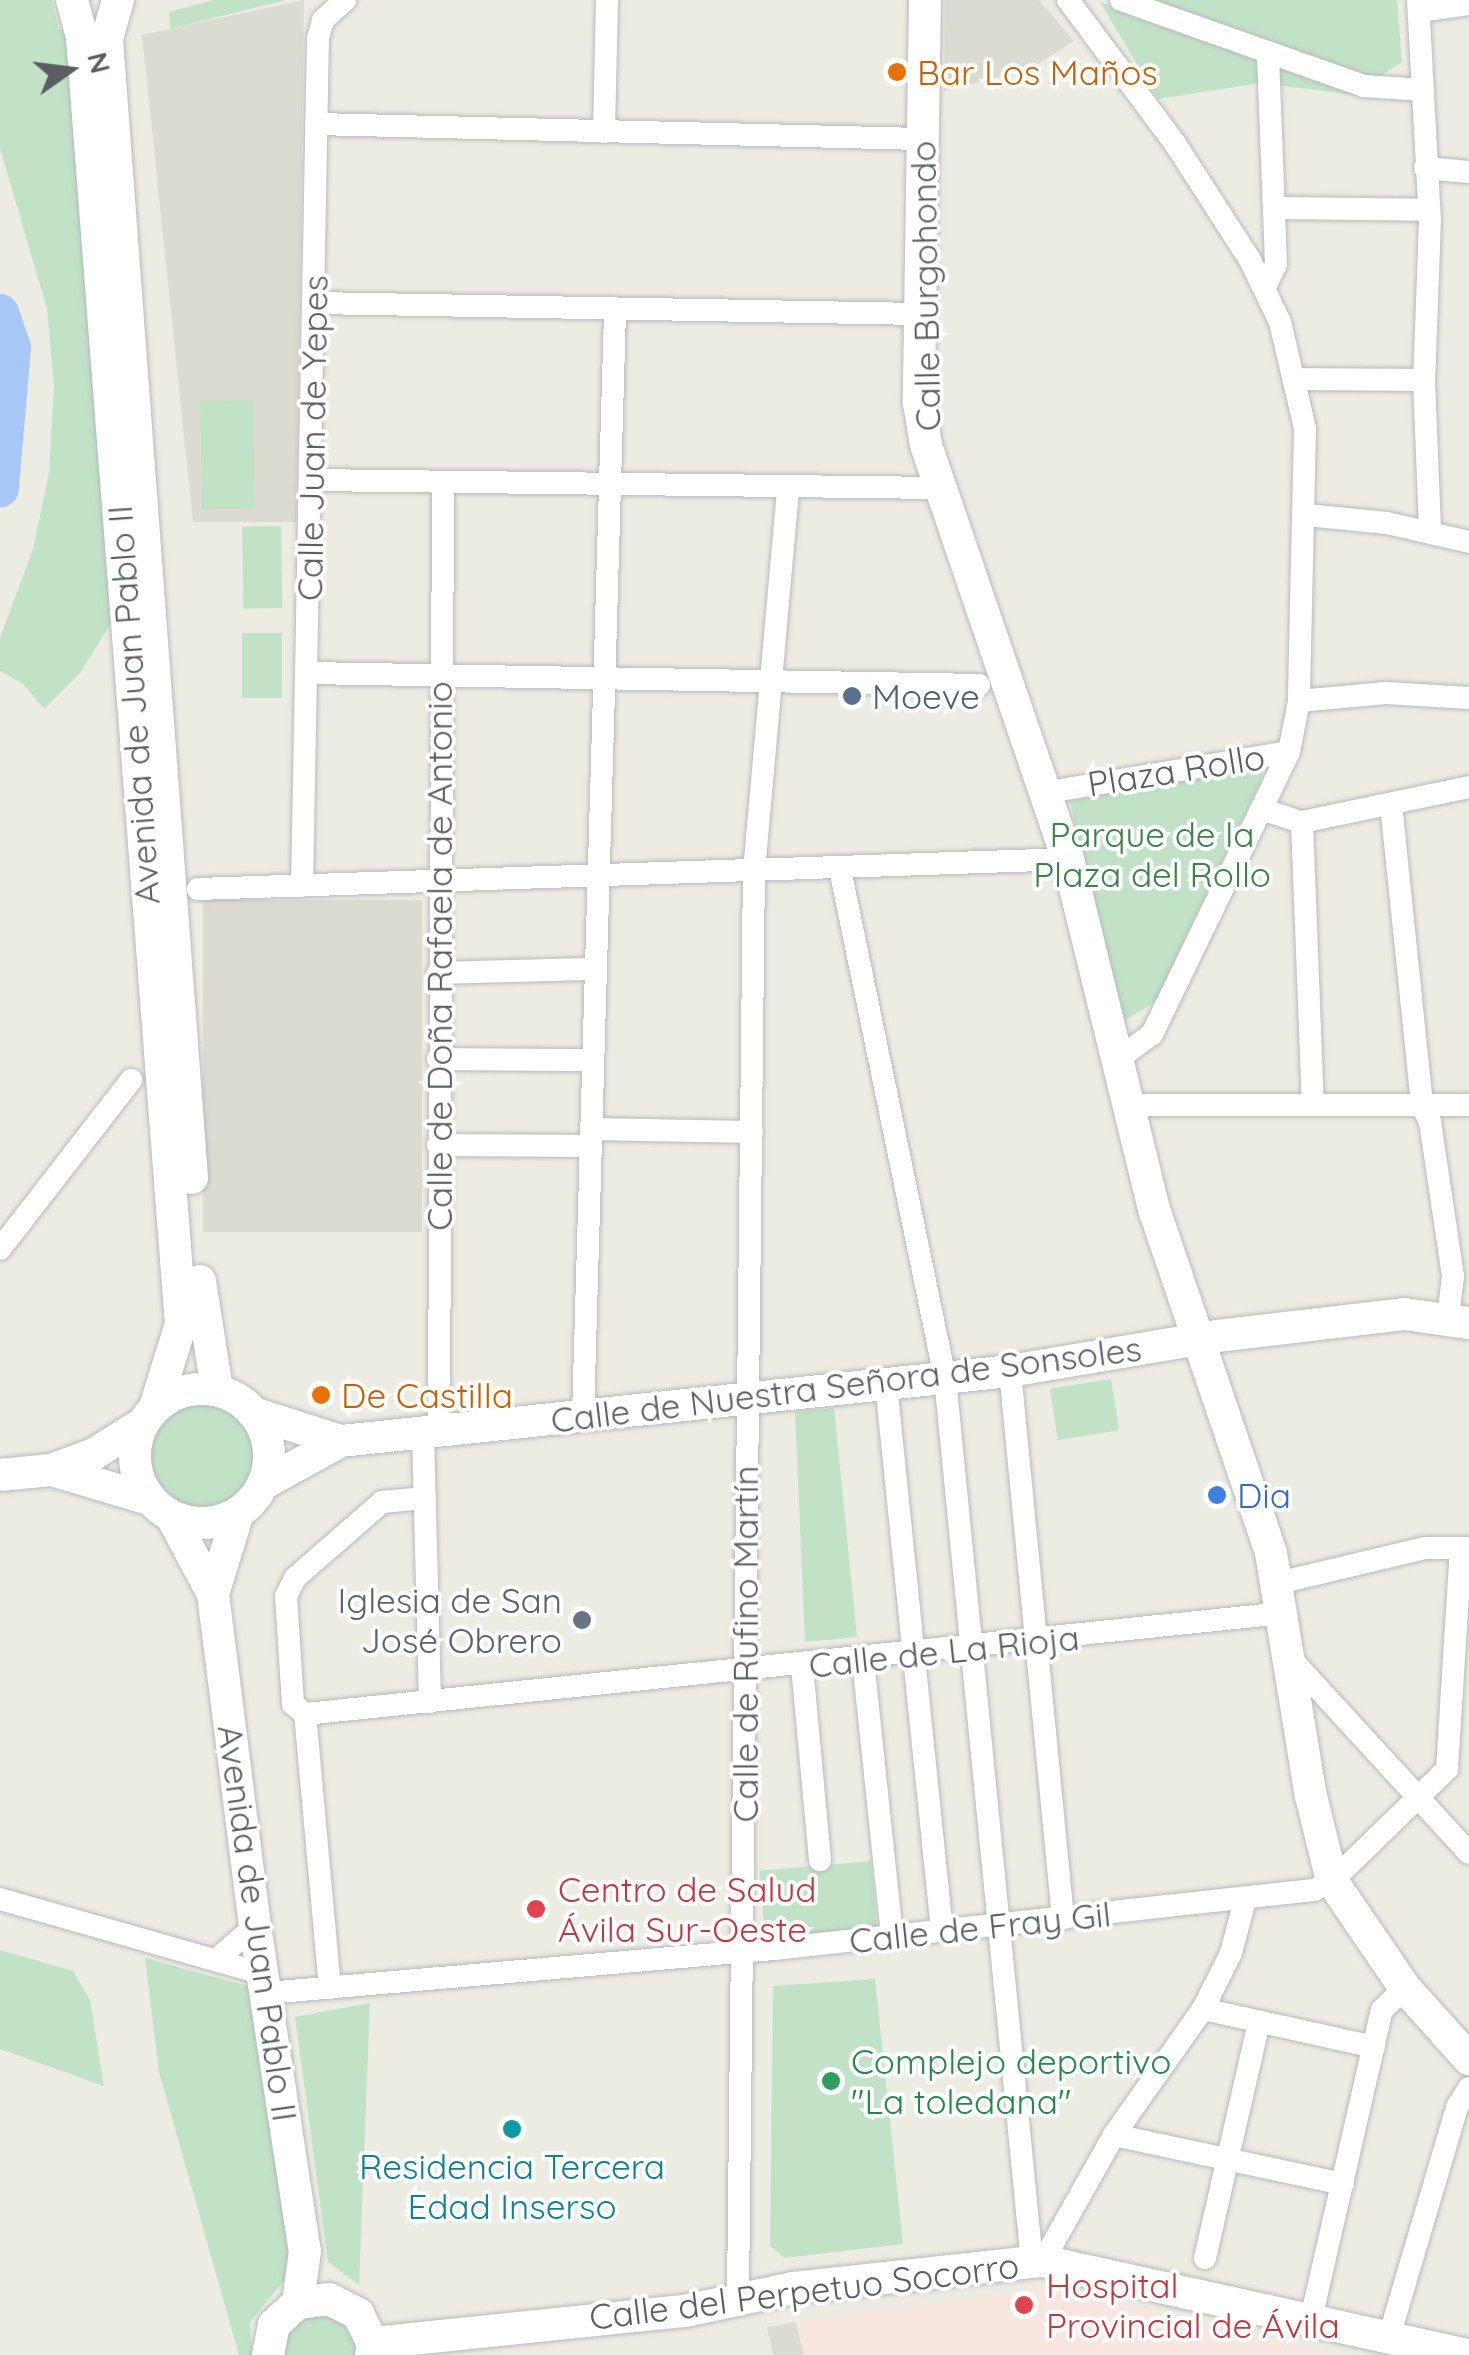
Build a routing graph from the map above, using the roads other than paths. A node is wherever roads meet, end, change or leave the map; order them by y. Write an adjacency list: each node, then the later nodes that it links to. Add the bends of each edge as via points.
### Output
1 (72, 0): 78 (street, Avenida de Juan Pablo II, via 82,38 181,1324)
2 (118, 0): 75 (street, Avenida de Juan Pablo II, via 107,39 203,1322)
3 (345, 0): 12 (street, Calle Juan de Yepes, via 322,20)
4 (607, 0): 13 (street)
5 (925, 0): 14 (street, Calle Burgohondo)
6 (1068, 0): 19 (street, via 1174,142)
7 (1121, 0): 10 (street)
8 (1469, 4): 9 (street)
9 (1418, 5): 11 (street)
10 (1268, 52): 11 (street, via 1364,86); 17 (street, via 1268,172)
11 (1423, 90): 15 (street)
12 (316, 124): 13 (street); 20 (street, Calle Juan de Yepes)
13 (604, 132): 14 (street)
14 (923, 139): 22 (street, Calle Burgohondo)
15 (1424, 168): 16 (street); 18 (street)
16 (1469, 172)
17 (1275, 208): 18 (street); 19 (street, via 1276,264)
18 (1428, 210): 24 (street)
19 (1264, 288): 23 (street)
20 (314, 303): 21 (street); 25 (street, Calle Juan de Yepes)
21 (615, 308): 22 (street); 27 (street)
22 (920, 314): 29 (street, Calle Burgohondo, via 922,426)
23 (1295, 378): 24 (street); 30 (street)
24 (1424, 380): 31 (street)
25 (311, 480): 26 (street); 33 (street, Calle Juan de Yepes)
26 (443, 482): 27 (street); 34 (street, Calle de Doña Rafaela de Antonio)
27 (611, 485): 28 (street); 35 (street)
28 (788, 488): 29 (street); 36 (street, Calle de Rufino Martín)
29 (940, 488): 42 (street, Calle Burgohondo)
30 (1308, 515): 31 (street); 39 (street)
31 (1430, 532): 32 (street)
32 (1469, 542)
33 (308, 673): 34 (street); 51 (street, Calle Juan de Yepes)
34 (441, 676): 35 (street); 50 (street, Calle de Doña Rafaela de Antonio)
35 (605, 679): 36 (street); 49 (street)
36 (771, 682): 37 (street); 48 (street, Calle de Rufino Martín)
37 (979, 686)
38 (1469, 698): 39 (street, via 1386,693)
39 (1299, 701): 40 (street)
40 (1289, 752): 42 (street, Plaza Rollo); 44 (street, Plaza Rollo)
41 (1469, 787): 43 (street)
42 (1042, 793): 46 (street, Plaza Rollo)
43 (1391, 804): 45 (street); 62 (street)
44 (1264, 810): 45 (street); 57 (street, Plaza Rollo, via 1152,1034)
45 (1302, 822): 59 (street)
46 (1068, 859): 47 (street); 57 (street, Plaza Rollo)
47 (840, 869): 48 (street); 73 (street)
48 (754, 872): 49 (street); 63 (street, Calle de Rufino Martín)
49 (598, 876): 50 (street); 53 (street)
50 (438, 882): 51 (street); 54 (street, Calle de Doña Rafaela de Antonio)
51 (302, 886): 52 (street)
52 (198, 889)
53 (596, 969): 54 (street); 56 (street)
54 (438, 973): 55 (street, Calle de Doña Rafaela de Antonio)
55 (438, 1059): 56 (street); 65 (street, Calle de Doña Rafaela de Antonio)
56 (593, 1060): 64 (street)
57 (1118, 1060): 61 (street, Plaza Rollo)
58 (131, 1080): 68 (street)
59 (1313, 1102): 61 (street); 62 (street)
60 (1469, 1105): 62 (street)
61 (1129, 1106): 71 (street, Plaza Rollo)
62 (1422, 1106): 67 (street)
63 (752, 1132): 64 (street); 76 (street, Calle de Rufino Martín)
64 (591, 1138): 65 (street); 79 (street)
65 (438, 1145): 80 (street, Calle de Doña Rafaela de Antonio)
66 (1469, 1221): 67 (street)
67 (1446, 1228): 69 (street)
68 (0, 1249)
69 (1461, 1273): 70 (street)
70 (1458, 1320): 71 (street, Calle de Nuestra Señora de Sonsoles, via 1404,1314)
71 (1196, 1340): 72 (street, Calle de Nuestra Señora de Sonsoles); 90 (street, Plaza Rollo)
72 (1010, 1372): 73 (street, Calle de Nuestra Señora de Sonsoles); 91 (street)
73 (944, 1378): 74 (street, Calle de Nuestra Señora de Sonsoles); 92 (street)
74 (886, 1384): 76 (street, Calle de Nuestra Señora de Sonsoles); 93 (street)
75 (217, 1390): 77 (street); 78 (street, via 194,1389)
76 (746, 1399): 79 (street, Calle de Nuestra Señora de Sonsoles); 97 (street, Calle de Rufino Martín)
77 (253, 1413): 81 (street, Calle de Nuestra Señora de Sonsoles); 84 (street, via 266,1435)
78 (149, 1415): 82 (street, via 94,1454); 86 (street, via 134,1449 137,1476)
79 (583, 1416): 80 (street, Calle de Nuestra Señora de Sonsoles)
80 (431, 1432): 81 (street, Calle de Nuestra Señora de Sonsoles); 85 (street, Calle de Doña Rafaela de Antonio)
81 (342, 1441): 84 (street, Calle de Nuestra Señora de Sonsoles)
82 (52, 1470): 83 (street); 86 (street)
83 (0, 1475)
84 (263, 1484): 87 (street)
85 (425, 1498): 98 (street, Calle de Doña Rafaela de Antonio); 99 (street, Avenida de Juan Pablo II, via 382,1502 289,1586 292,1704)
86 (161, 1508): 87 (street, via 217,1522); 89 (street, Avenida de Juan Pablo II)
87 (238, 1513): 89 (street, Avenida de Juan Pablo II)
88 (1465, 1548): 90 (street, Calle de La Rioja, via 1390,1555); 100 (street)
89 (213, 1594): 109 (street, Avenida de Juan Pablo II)
90 (1281, 1598): 91 (street, Calle de La Rioja, via 1204,1623); 95 (street, Plaza Rollo)
91 (1035, 1643): 92 (street, Calle de La Rioja); 107 (street)
92 (971, 1650): 93 (street, Calle de La Rioja); 108 (street)
93 (912, 1655): 94 (street, Calle de La Rioja); 110 (street)
94 (863, 1660): 96 (street, Calle de La Rioja); 111 (street)
95 (1293, 1661): 101 (street); 104 (street, Plaza Rollo, via 1311,1796)
96 (802, 1666): 97 (street, Calle de La Rioja); 103 (street)
97 (746, 1671): 98 (street, Calle de La Rioja); 112 (street, Calle de Rufino Martín)
98 (430, 1702): 99 (street, Calle de La Rioja)
99 (305, 1714): 115 (street, Avenida de Juan Pablo II)
100 (1458, 1767): 101 (street)
101 (1421, 1795): 102 (street); 104 (street)
102 (1469, 1853)
103 (820, 1860)
104 (1332, 1881): 106 (street, Calle de Fray Gil); 116 (street)
105 (0, 1899): 113 (street)
106 (1244, 1900): 107 (street, Calle de Fray Gil); 117 (street, via 1231,1953)
107 (1062, 1918): 108 (street, Calle de Fray Gil)
108 (1000, 1925): 110 (street, Calle de Fray Gil); 126 (street)
109 (254, 1926): 113 (street); 114 (street, Avenida de Juan Pablo II)
110 (942, 1931): 111 (street, Calle de Fray Gil)
111 (892, 1936): 112 (street, Calle de Fray Gil)
112 (742, 1952): 115 (street, Calle de Fray Gil); 127 (street, Calle de Rufino Martín)
113 (217, 1959): 114 (street)
114 (265, 1984): 115 (street, Calle de Fray Gil); 128 (street, Avenida de Juan Pablo II)
115 (330, 1988)
116 (1405, 1988): 119 (street, via 1382,2010); 120 (street)
117 (1203, 2009): 118 (street); 122 (street)
118 (1259, 2022): 119 (street); 123 (street)
119 (1374, 2047): 124 (street)
120 (1469, 2059)
121 (1469, 2088): 130 (street, via 1408,2260)
122 (1114, 2136): 123 (street); 126 (street)
123 (1227, 2160): 124 (street); 125 (street)
124 (1343, 2184): 129 (street)
125 (1205, 2258)
126 (1038, 2262): 127 (street, Calle del Perpetuo Socorro); 129 (street, Calle del Perpetuo Socorro)
127 (738, 2297): 131 (street, Calle del Perpetuo Socorro, via 685,2310)
128 (314, 2301): 131 (street, via 358,2314); 132 (street, via 274,2325)
129 (1312, 2319): 130 (street, Calle del Perpetuo Socorro)
130 (1390, 2337): 133 (street, Calle del Perpetuo Socorro)
131 (372, 2349)
132 (268, 2355)
133 (1466, 2355)

